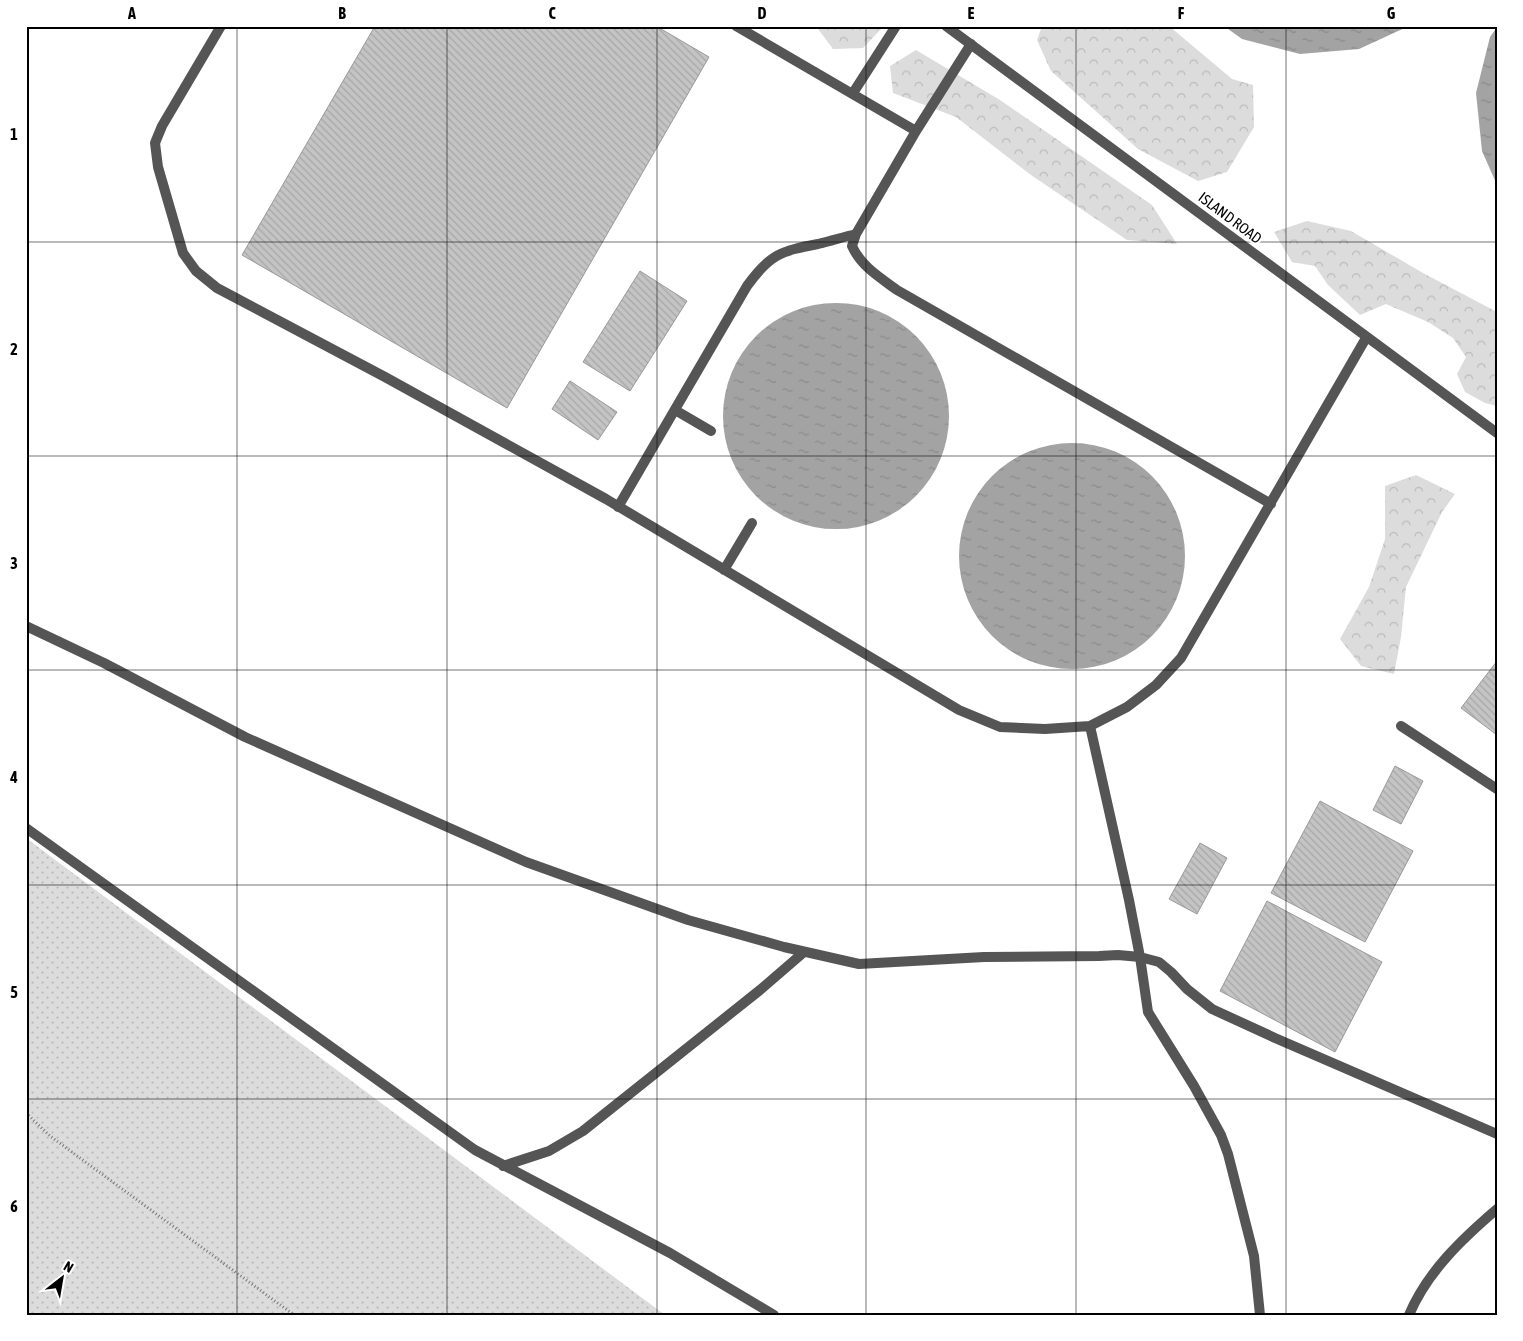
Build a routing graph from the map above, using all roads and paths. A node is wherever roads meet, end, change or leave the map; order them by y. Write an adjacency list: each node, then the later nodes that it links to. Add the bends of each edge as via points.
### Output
1 (220, 26): 14 (street, via 155,143 158,167 183,253 196,271 225,292)
2 (736, 26): 6 (street)
3 (896, 26): 6 (street)
4 (950, 27): 5 (street, ISLAND ROAD)
5 (971, 44): 7 (street); 9 (street, ISLAND ROAD)
6 (853, 94): 7 (street)
7 (916, 131): 8 (street)
8 (856, 234): 10 (street, via 779,254 760,268); 13 (street, via 852,246 863,265 897,290)
9 (1366, 338): 12 (street, ISLAND ROAD); 13 (street)
10 (674, 410): 11 (street); 14 (street)
11 (711, 431)
12 (1497, 433)
13 (1271, 504): 18 (street, via 1182,658 1156,685 1127,707)
14 (618, 507): 16 (street)
15 (752, 523): 16 (street)
16 (724, 570): 18 (street, via 959,710 1000,728)
17 (26, 626): 22 (street, via 245,737 526,862 688,920)
18 (1090, 726): 23 (street)
19 (1401, 726): 20 (street)
20 (1497, 789)
21 (26, 828): 26 (street, via 475,1150)
22 (804, 952): 23 (street, via 859,964 984,957); 26 (street, via 583,1131 549,1151)
23 (1140, 956): 25 (street, via 1159,962 1212,1009); 30 (street, via 1148,1012 1194,1086 1228,1154 1254,1256)
24 (26, 1113): 28 (path, via 50,1136)
25 (1497, 1134)
26 (503, 1166): 29 (street, via 670,1253)
27 (1497, 1209): 31 (street, via 1461,1240 1434,1271)
28 (294, 1315)
29 (774, 1315)
30 (1260, 1315)
31 (1409, 1315)

